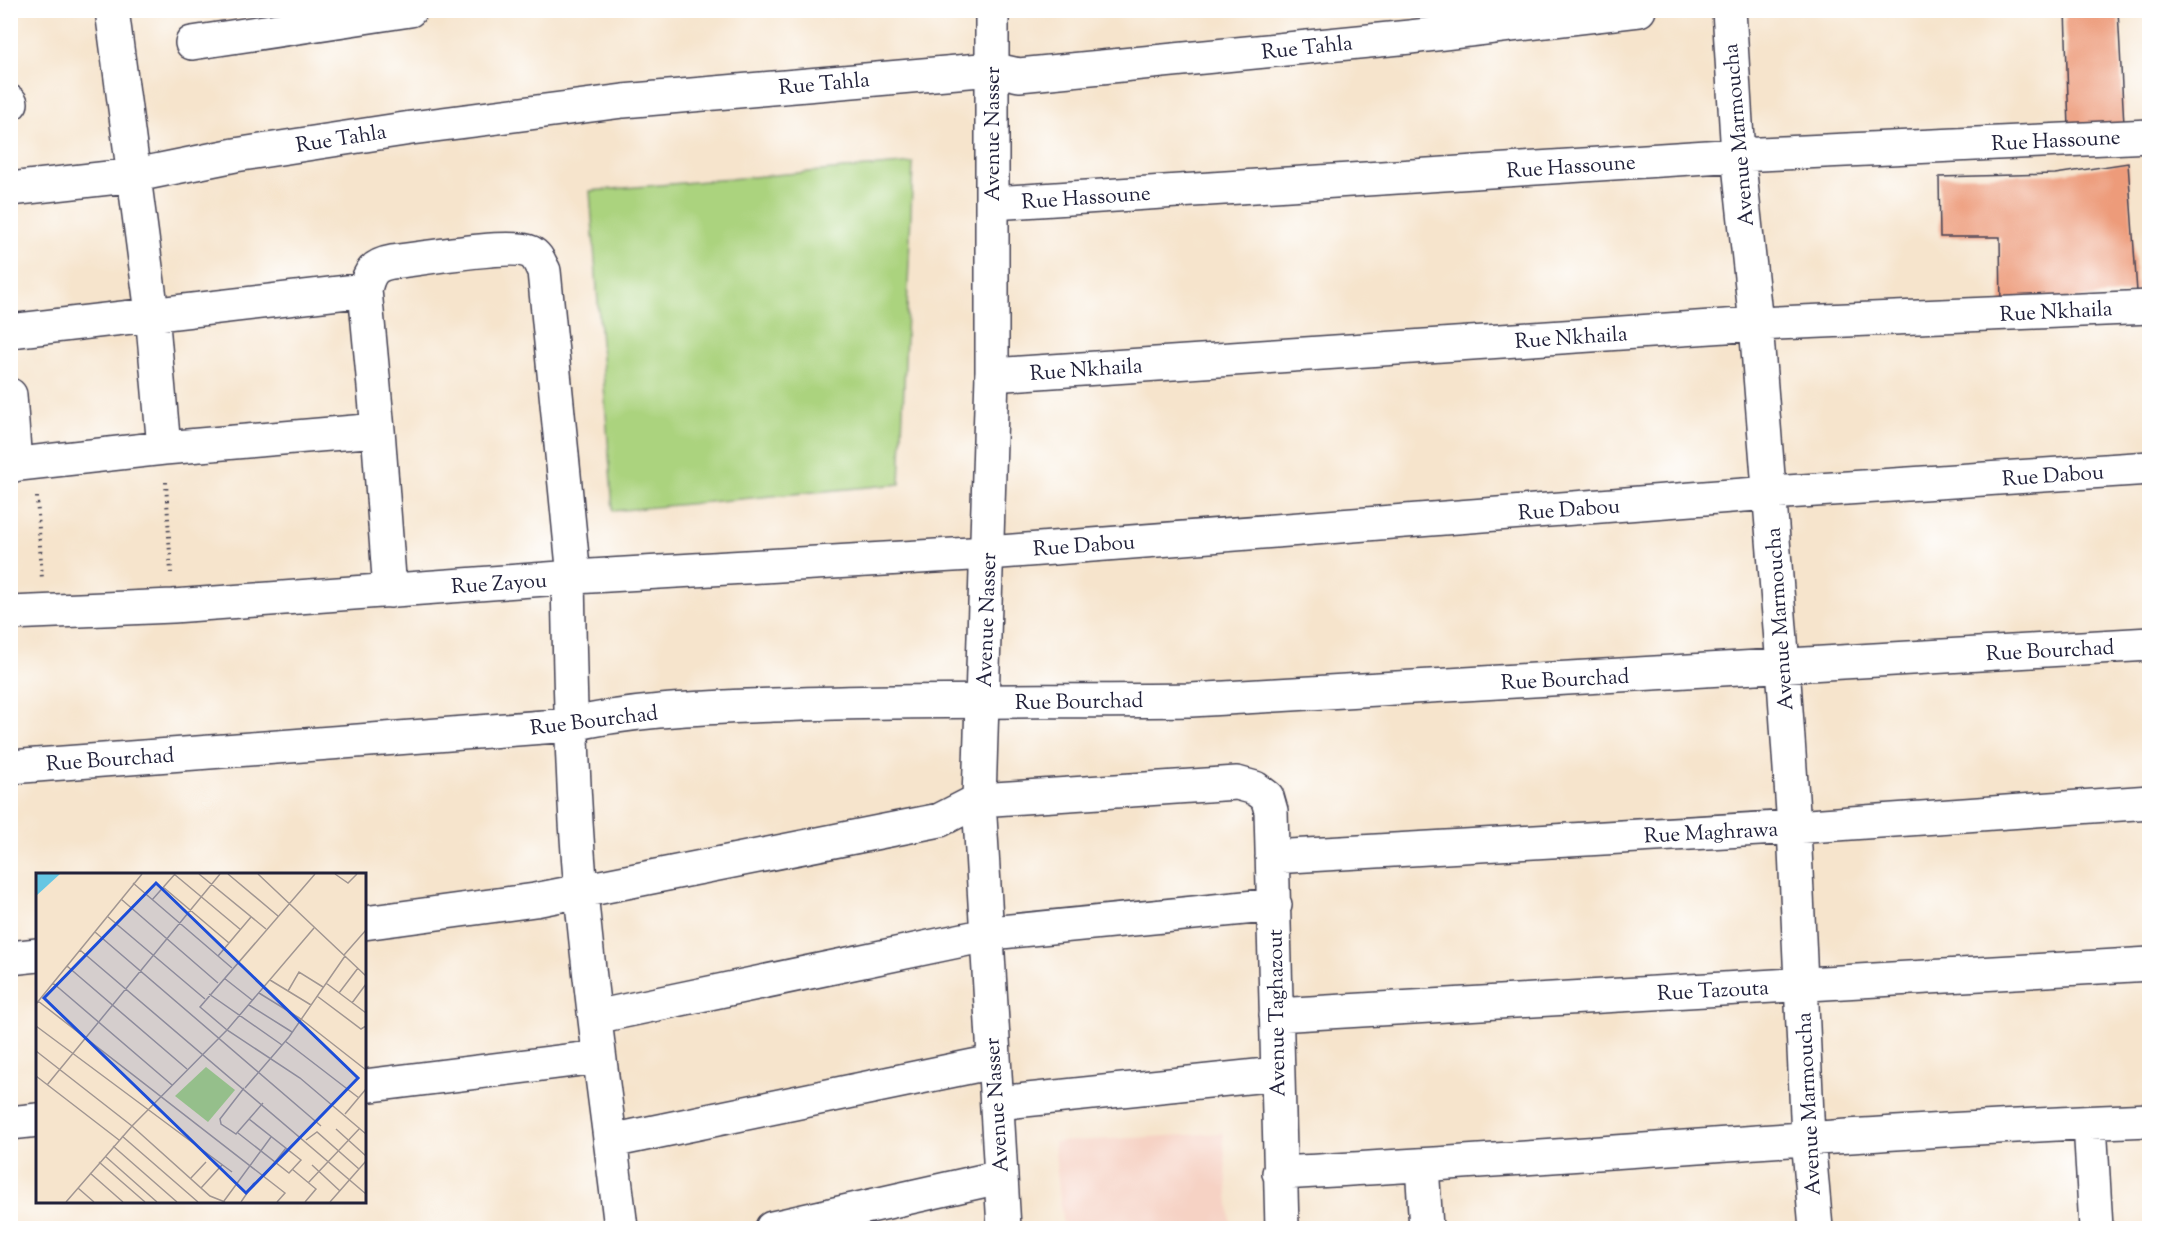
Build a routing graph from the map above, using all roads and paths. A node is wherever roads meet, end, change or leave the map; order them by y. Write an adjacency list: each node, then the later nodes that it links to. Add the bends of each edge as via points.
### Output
1 (112, 10): 11 (street)
2 (410, 10): 6 (street)
3 (992, 10): 8 (street, Avenue Nasser)
4 (1640, 10): 8 (street, Rue Tahla, via 1019,75)
5 (1729, 10): 10 (street, Avenue Marmoucha)
6 (284, 20): 7 (street)
7 (192, 43)
8 (992, 69): 11 (street, Rue Tahla, via 588,105 399,129); 13 (street, Avenue Nasser)
9 (2150, 136): 10 (street, Rue Hassoune)
10 (1738, 155): 13 (street, Rue Hassoune); 17 (street, Avenue Marmoucha)
11 (136, 175): 12 (street, Rue Tahla); 16 (street)
12 (10, 189)
13 (993, 203): 19 (street, Avenue Nasser)
14 (364, 290): 16 (street); 21 (street); 27 (street, via 373,268 392,262 507,249 530,252 538,259 544,271)
15 (2150, 307): 17 (street, Rue Nkhaila)
16 (152, 313): 18 (street); 22 (street)
17 (1756, 324): 19 (street, Rue Nkhaila); 25 (street, Avenue Marmoucha)
18 (10, 331)
19 (992, 375): 26 (street, Avenue Nasser)
20 (10, 395): 23 (street)
21 (378, 430): 22 (street); 28 (street)
22 (164, 448): 23 (street); 29 (path)
23 (20, 464): 30 (path)
24 (2150, 468): 25 (street, Rue Dabou)
25 (1770, 493): 26 (street, Rue Dabou); 33 (street, Avenue Marmoucha)
26 (988, 553): 27 (street, Rue Zayou); 34 (street, Avenue Nasser)
27 (571, 578): 28 (street, Rue Zayou); 35 (street)
28 (390, 591): 29 (street, Rue Zayou)
29 (173, 606): 30 (street, Rue Zayou)
30 (44, 612): 31 (street, Rue Zayou)
31 (10, 613)
32 (2150, 644): 33 (street, Rue Bourchad)
33 (1783, 666): 34 (street, Rue Bourchad, via 1191,700); 39 (street, Avenue Marmoucha)
34 (983, 702): 35 (street, Rue Bourchad, via 864,701 700,708 597,718); 37 (street, Avenue Nasser)
35 (570, 725): 36 (street, Rue Bourchad); 41 (street)
36 (10, 767)
37 (979, 800): 40 (street, Avenue Taghazout, via 1237,783 1255,788 1267,797); 41 (street, via 940,820); 44 (street, Avenue Nasser)
38 (2150, 802): 39 (street, Rue Maghrawa)
39 (1794, 827): 40 (street, Rue Maghrawa); 48 (street, Avenue Marmoucha)
40 (1272, 857): 42 (street, Avenue Taghazout)
41 (581, 891): 43 (street); 50 (street)
42 (1275, 905): 44 (street, via 1035,927); 49 (street, Avenue Taghazout)
43 (366, 923)
44 (985, 937): 50 (street); 52 (street, Avenue Nasser)
45 (36, 955): 46 (street)
46 (10, 958)
47 (2150, 964): 48 (street, Rue Tazouta)
48 (1802, 986): 49 (street, Rue Tazouta); 60 (street, Avenue Marmoucha)
49 (1276, 1015): 53 (street, Avenue Taghazout)
50 (595, 1017): 51 (street)
51 (598, 1057): 54 (street); 61 (street)
52 (993, 1062): 55 (street, Avenue Nasser); 61 (street)
53 (1276, 1074): 55 (street); 63 (street, Avenue Taghazout)
54 (366, 1086)
55 (997, 1104): 64 (street, Avenue Nasser)
56 (36, 1120): 58 (street)
57 (2150, 1120): 59 (street)
58 (10, 1123)
59 (2090, 1123): 60 (street); 71 (street)
60 (1808, 1138): 62 (street); 70 (street, Avenue Marmoucha)
61 (611, 1141): 65 (street)
62 (1422, 1166): 63 (street); 69 (street)
63 (1279, 1173): 68 (street, Avenue Taghazout)
64 (1000, 1177): 66 (street); 67 (street, Avenue Nasser)
65 (621, 1228)
66 (772, 1228)
67 (1004, 1228)
68 (1282, 1228)
69 (1426, 1228)
70 (1816, 1228)
71 (2096, 1228)

